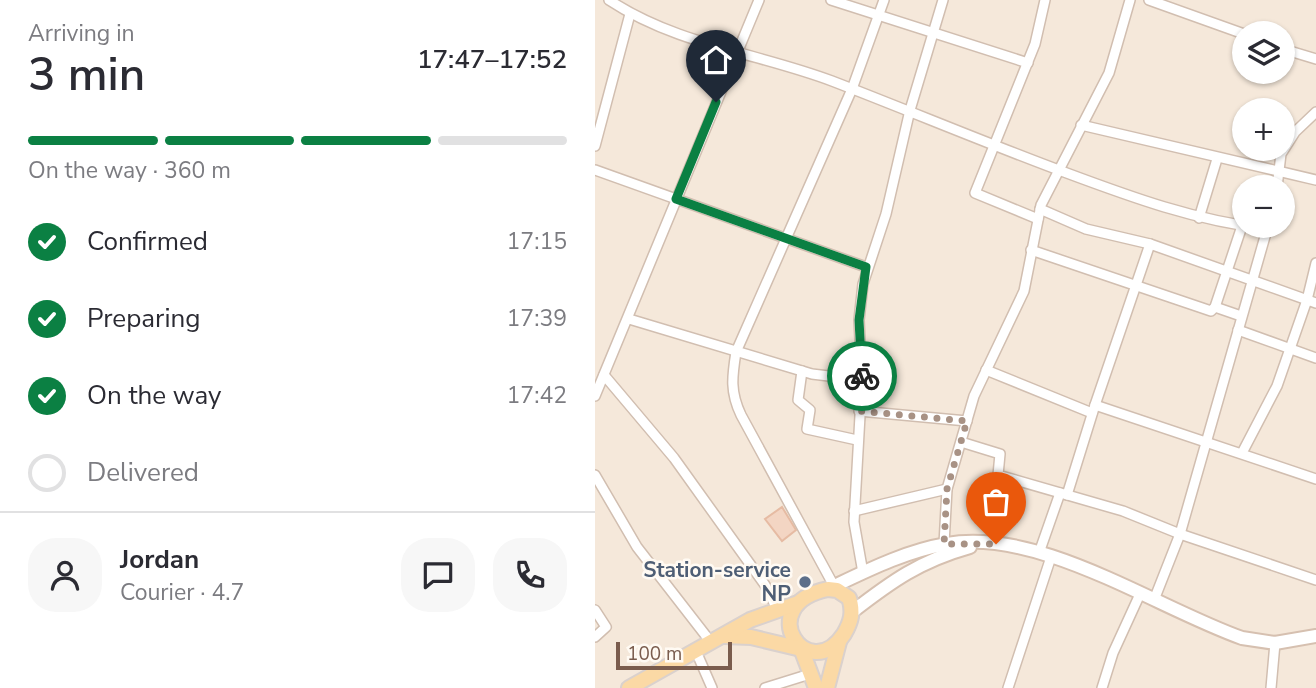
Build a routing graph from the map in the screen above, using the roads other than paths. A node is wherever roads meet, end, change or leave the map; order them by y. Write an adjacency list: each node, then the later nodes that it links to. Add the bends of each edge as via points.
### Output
1 (609, 0): 10 (street)
2 (758, 0): 15 (street)
3 (831, 0): 11 (street)
4 (884, 0): 11 (street)
5 (943, 0): 13 (street)
6 (1045, 0): 17 (street)
7 (1130, 0): 21 (street, via 1112,64)
8 (1149, 0): 9 (street)
9 (1176, 4): 12 (street)
10 (630, 14): 15 (street); 22 (street)
11 (880, 15): 13 (street); 18 (street)
12 (1232, 29)
13 (933, 33): 17 (street); 19 (street)
14 (1295, 53): 16 (street)
15 (736, 54): 18 (street); 30 (street)
16 (1316, 59)
17 (1028, 63): 23 (street)
18 (852, 89): 19 (street); 36 (street)
19 (910, 110): 23 (street); 40 (street, via 886,214)
20 (1316, 112): 27 (street, via 1281,154)
21 (1081, 125): 24 (street); 25 (street)
22 (595, 146)
23 (994, 146): 25 (street); 31 (street, via 975,193)
24 (1217, 159): 27 (street); 32 (street)
25 (1058, 169): 31 (street); 32 (street)
26 (595, 170): 30 (street)
27 (1279, 172): 28 (street); 29 (street)
28 (1279, 175)
29 (1316, 180)
30 (676, 199): 36 (street); 47 (street)
31 (1039, 214): 37 (street); 38 (street)
32 (1199, 218): 33 (street)
33 (1232, 224)
34 (1238, 238): 41 (street)
35 (1265, 238): 42 (street)
36 (787, 239): 40 (street); 50 (street)
37 (1150, 244): 41 (street); 43 (street)
38 (1031, 250): 43 (street); 52 (street, via 1024,291)
39 (1316, 263): 44 (street)
40 (866, 267): 55 (street, via 859,320)
41 (1228, 271): 42 (street); 45 (street)
42 (1253, 281): 44 (street); 46 (street)
43 (1137, 286): 45 (street, via 1211,311); 57 (street)
44 (1312, 302): 49 (street)
45 (1215, 307): 46 (street)
46 (1241, 316): 48 (street)
47 (629, 319): 50 (street); 54 (street)
48 (1238, 330): 49 (street); 61 (street)
49 (1291, 349): 51 (street); 63 (street)
50 (736, 352): 53 (street); 75 (street, via 732,398)
51 (1316, 358)
52 (986, 370): 57 (street); 59 (street)
53 (802, 371): 55 (street); 60 (street, via 798,400 810,410 807,429)
54 (604, 375): 56 (street); 79 (street, via 674,458 765,585)
55 (862, 380): 58 (street)
56 (595, 396)
57 (1094, 409): 61 (street); 67 (street)
58 (859, 411): 59 (street); 60 (street)
59 (967, 421): 62 (street)
60 (857, 440): 68 (street)
61 (1205, 440): 63 (street); 69 (street)
62 (961, 443): 66 (street); 67 (street, via 1000,454 998,475)
63 (1242, 453): 65 (street)
64 (595, 475): 84 (street, via 637,547)
65 (1316, 479)
66 (947, 489): 68 (street); 71 (street)
67 (1064, 494): 69 (street); 72 (street)
68 (854, 511): 73 (street, via 854,537)
69 (1180, 534): 74 (street); 77 (street)
70 (983, 543): 71 (street); 72 (street); 81 (street, via 931,558)
71 (944, 544): 73 (street)
72 (1045, 555): 76 (street); 95 (street)
73 (863, 573): 75 (street)
74 (1315, 577)
75 (831, 588): 78 (main road); 81 (main road, via 844,593)
76 (1140, 594): 77 (street); 96 (street)
77 (1154, 600): 86 (street, via 1242,638)
78 (798, 603): 79 (main road); 88 (main road, via 790,627)
79 (777, 609): 84 (main road)
80 (595, 610): 83 (street, via 606,625)
81 (852, 612): 85 (main road)
82 (1316, 636): 86 (street)
83 (595, 637)
84 (715, 639): 87 (main road); 88 (main road, via 751,637)
85 (839, 641): 88 (main road, via 821,653); 94 (main road)
86 (1275, 643): 97 (street)
87 (695, 649): 90 (main road); 91 (street)
88 (800, 650): 89 (main road)
89 (810, 674): 92 (street); 93 (main road)
90 (636, 686)
91 (712, 688)
92 (765, 688)
93 (816, 688)
94 (827, 688)
95 (1008, 688)
96 (1102, 688)
97 (1271, 688)

